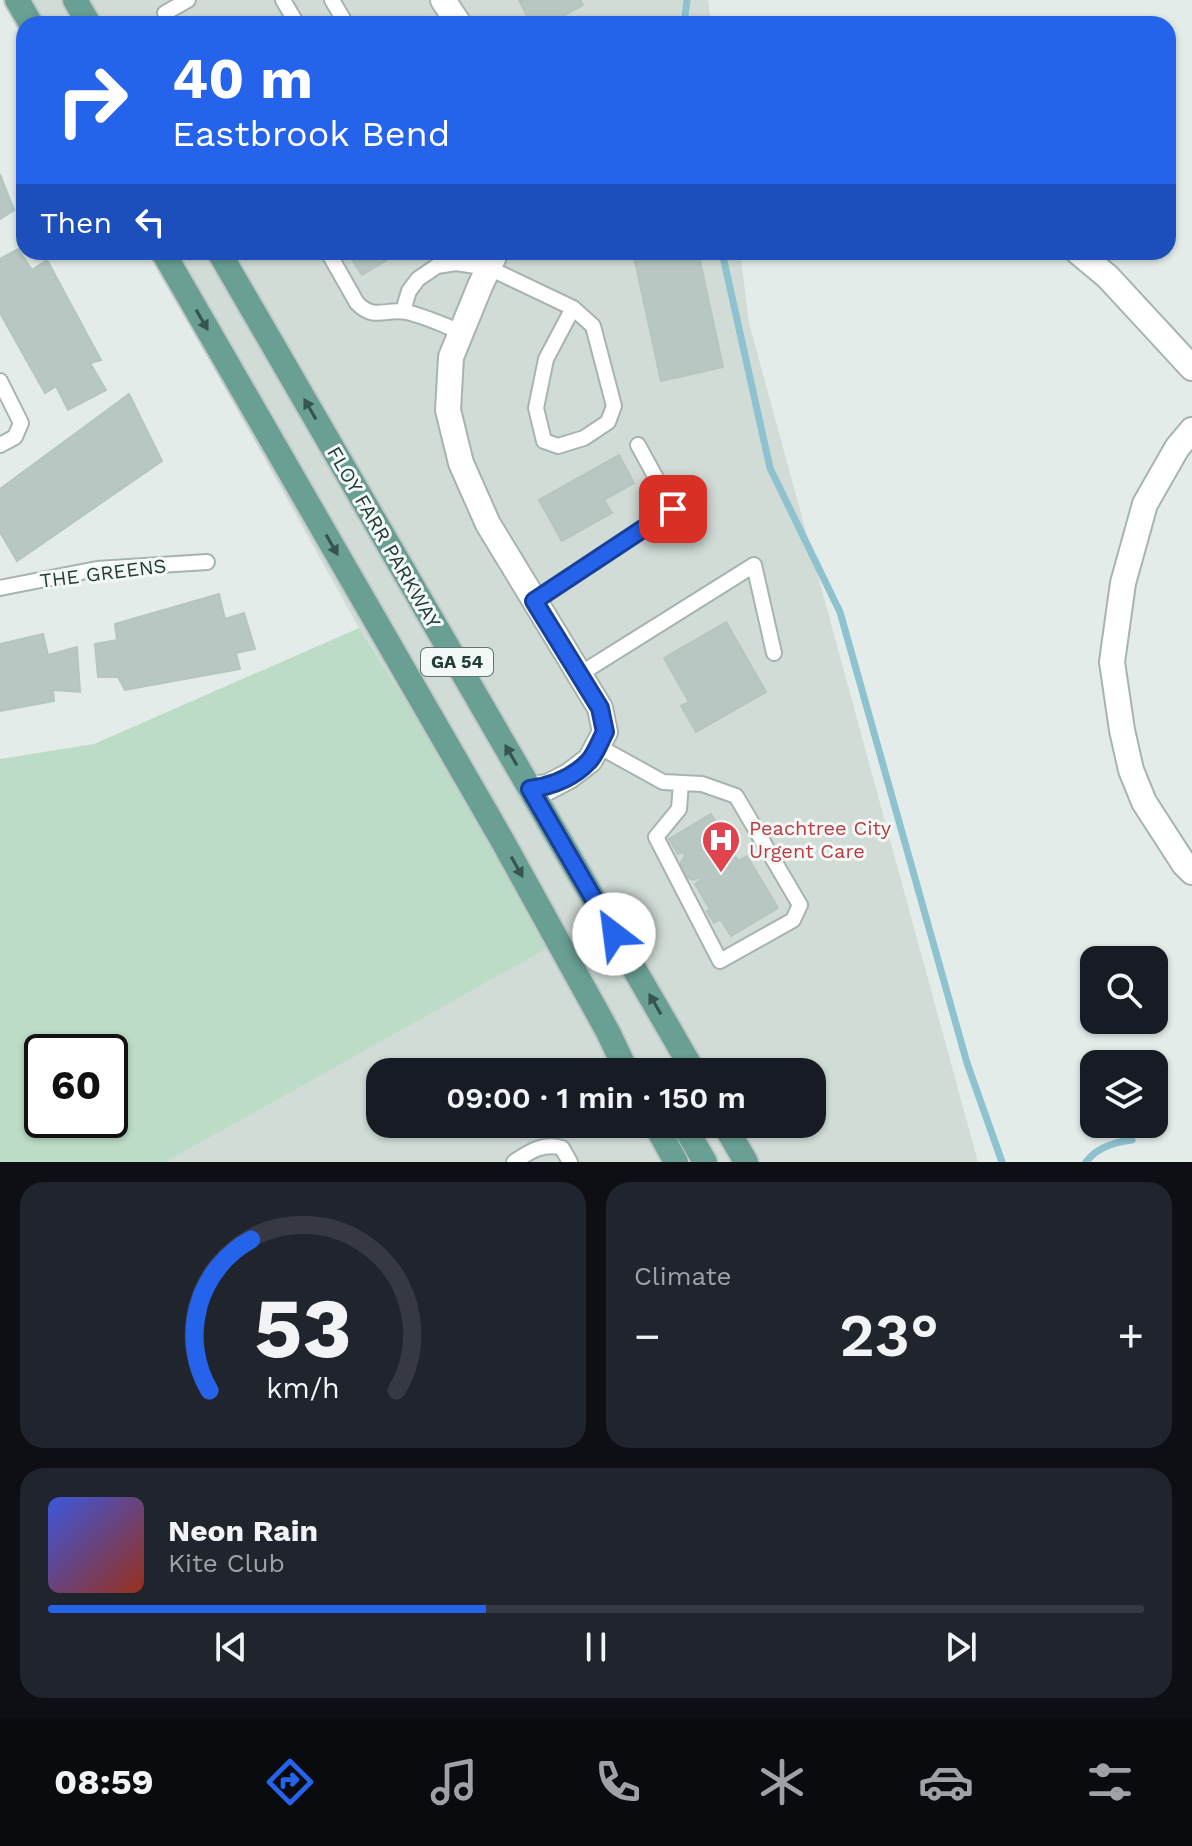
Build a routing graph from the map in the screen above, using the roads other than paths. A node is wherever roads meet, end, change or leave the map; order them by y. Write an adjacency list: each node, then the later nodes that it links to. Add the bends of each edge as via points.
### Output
1 (188, 0): 2 (lane)
2 (165, 13)
3 (168, 260): 25 (main road, GA 54, one-way to 25)
4 (224, 260): 23 (main road, FLOY FARR PARKWAY / GA 54, one-way to 4)
5 (333, 260): 9 (lane, via 362,309 376,314)
6 (492, 260): 8 (lane); 9 (lane, via 437,266 409,291); 10 (street)
7 (1088, 260): 11 (street)
8 (573, 308): 8 (lane, via 593,326 614,406 608,422 584,438 558,446 544,441 536,408 546,359)
9 (406, 312): 10 (lane)
10 (461, 332): 18 (street, via 451,357 448,410 461,463 488,524)
11 (1192, 368)
12 (0, 381): 14 (lane, via 21,423 15,437)
13 (1192, 430): 24 (street, via 1145,504 1123,583 1112,662 1131,770 1144,802)
14 (0, 445)
15 (638, 445): 18 (lane, via 673,509)
16 (207, 562): 17 (lane, THE GREENS, via 97,569)
17 (0, 588)
18 (534, 601): 20 (street)
19 (774, 653): 20 (lane, via 754,565)
20 (580, 674): 21 (street, via 600,708 605,732)
21 (598, 746): 22 (lane, via 663,782); 23 (street, via 569,776)
22 (681, 783): 22 (lane, via 736,796 800,905 793,920 720,961 656,837 679,809)
23 (530, 789): 26 (main road, FLOY FARR PARKWAY / GA 54, one-way to 23)
24 (1192, 872)
25 (624, 1058)
26 (686, 1058)
27 (663, 1138): 32 (main road)
28 (691, 1138): 33 (main road)
29 (732, 1138): 34 (main road)
30 (514, 1162): 31 (lane, via 531,1149 553,1145 562,1148)
31 (570, 1162)
32 (676, 1162)
33 (705, 1162)
34 (746, 1162)

